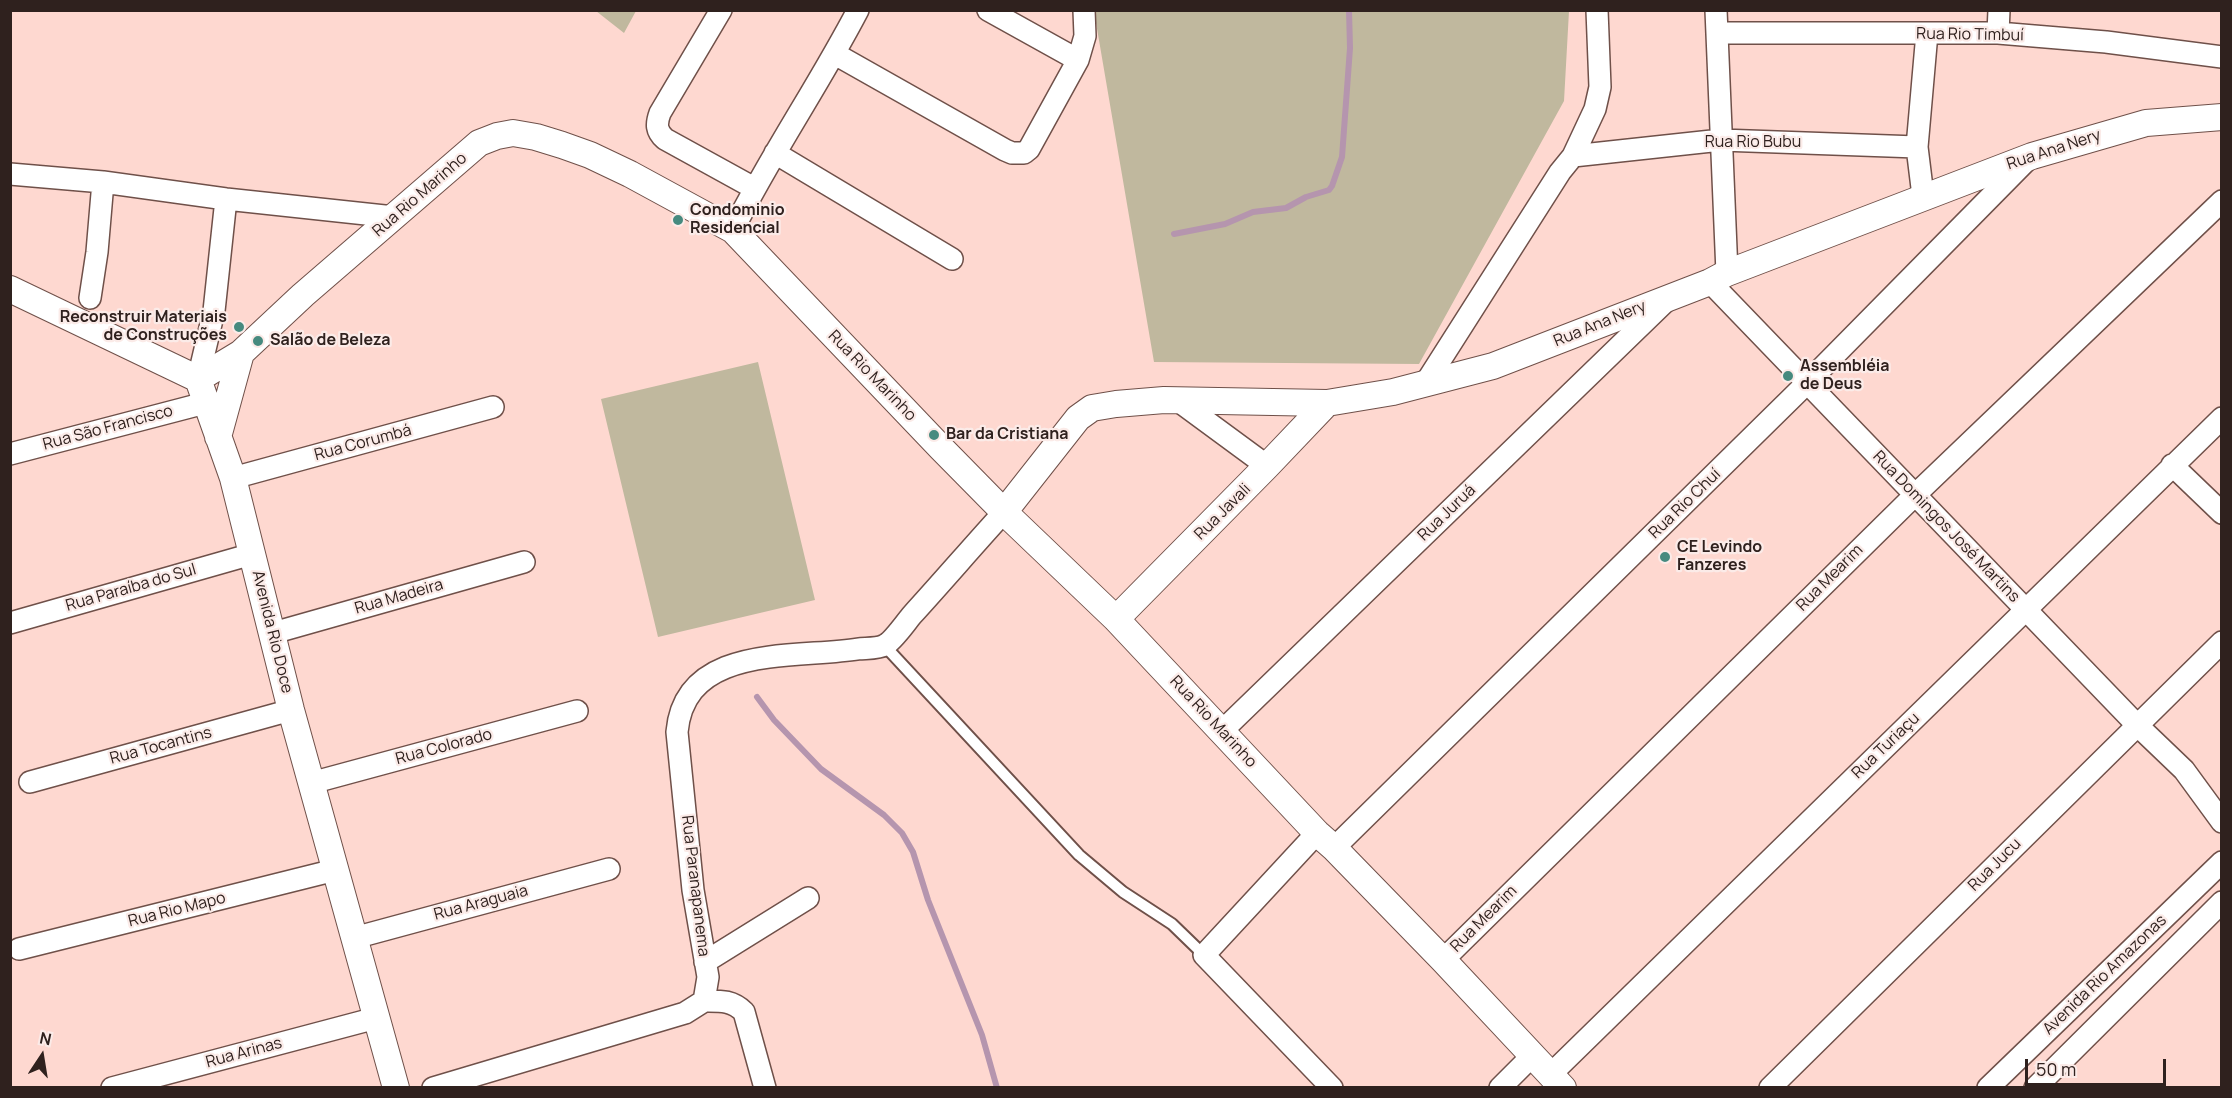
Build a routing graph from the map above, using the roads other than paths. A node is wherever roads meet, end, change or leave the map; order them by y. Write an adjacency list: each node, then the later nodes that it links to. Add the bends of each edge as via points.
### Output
1 (721, 10): 22 (street, via 660,113 658,131 665,139)
2 (858, 10): 11 (street)
3 (988, 10): 13 (street)
4 (1084, 10): 13 (street, via 1085,36)
5 (1597, 10): 19 (street, via 1600,87 1595,109)
6 (1716, 10): 8 (street)
7 (1999, 10): 10 (street)
8 (1717, 33): 9 (street, Rua Rio Timbuí); 15 (street)
9 (1927, 33): 10 (street, Rua Rio Timbuí); 16 (street)
10 (1998, 33): 12 (street, Rua Rio Timbuí)
11 (835, 54): 13 (street, via 1018,154 1029,149); 17 (street)
12 (2222, 57)
13 (1078, 60)
14 (2222, 117): 18 (street, Rua Ana Nery, via 2146,123)
15 (1722, 140): 16 (street, Rua Rio Bubu); 19 (street, Rua Rio Bubu); 29 (street)
16 (1917, 147): 23 (street)
17 (775, 153): 22 (street); 28 (street)
18 (2032, 156): 23 (street, Rua Ana Nery); 34 (street, Rua Rio Chuí)
19 (1567, 164): 35 (street)
20 (10, 174): 21 (street)
21 (103, 182): 24 (street); 32 (street)
22 (754, 188): 27 (street)
23 (1923, 196): 29 (street, Rua Ana Nery)
24 (226, 199): 26 (street); 36 (street)
25 (2222, 201): 46 (street, Rua Mearim)
26 (394, 217): 27 (street, Rua Rio Marinho, via 479,143 513,133 590,155); 33 (street, Rua Rio Marinho)
27 (733, 230): 47 (street, Rua Rio Marinho)
28 (952, 259)
29 (1718, 278): 31 (street, Rua Ana Nery); 34 (street, Rua Domingos José Martins)
30 (10, 289): 36 (street)
31 (1672, 295): 35 (street, Rua Ana Nery, via 1493,366); 60 (street, Rua Juruá)
32 (90, 298)
33 (241, 353): 36 (street, Rua Rio Marinho); 41 (street)
34 (1808, 382): 46 (street, Rua Domingos José Martins); 66 (street, Rua Rio Chuí)
35 (1425, 384): 38 (street, Rua Ana Nery)
36 (202, 391): 41 (street, Avenida Rio Doce); 42 (street, Rua São Francisco)
37 (1180, 402): 38 (street, Rua Ana Nery); 44 (street); 47 (street, Rua Ana Nery, via 1164,400 1092,408 1078,418)
38 (1327, 403): 44 (street, Rua Javali)
39 (493, 407): 45 (street, Rua Corumbá)
40 (2222, 418): 43 (street, Rua Turiaçu)
41 (218, 437): 45 (street, Avenida Rio Doce)
42 (10, 454)
43 (2172, 465): 48 (street); 51 (street, Rua Turiaçu)
44 (1268, 466): 52 (street, Rua Javali)
45 (233, 478): 49 (street, Avenida Rio Doce)
46 (1916, 494): 51 (street, Rua Domingos José Martins); 75 (street, Rua Mearim)
47 (1004, 512): 52 (street, Rua Rio Marinho); 56 (street)
48 (2222, 513)
49 (252, 554): 53 (street, Rua Paraíba do Sul); 54 (street, Avenida Rio Doce)
50 (524, 562): 54 (street, Rua Madeira)
51 (2025, 610): 59 (street, Rua Domingos José Martins); 80 (street, Rua Turiaçu)
52 (1116, 619): 60 (street, Rua Rio Marinho)
53 (10, 623)
54 (273, 633): 57 (street, Avenida Rio Doce)
55 (2222, 642): 59 (street, Rua Jucu)
56 (885, 645): 74 (lane, via 1079,855 1123,892 1172,924); 76 (street, Rua Paranapanema, via 844,652 770,656 725,667 706,679 682,707 677,732 693,890)
57 (291, 711): 62 (street, Rua Tocantins); 63 (street, Avenida Rio Doce)
58 (577, 711): 63 (street, Rua Colorado)
59 (2137, 725): 61 (street, Rua Domingos José Martins); 87 (street, Rua Jucu)
60 (1222, 731): 66 (street, Rua Rio Marinho)
61 (2184, 770): 64 (street, Rua Domingos José Martins); 65 (street, Rua Domingos José Martins)
62 (30, 782)
63 (311, 783): 69 (street, Avenida Rio Doce)
64 (2222, 795)
65 (2222, 822)
66 (1325, 840): 74 (street, Rua Rio Chuí); 75 (street, Rua Rio Marinho)
67 (2222, 862): 88 (street, Avenida Rio Amazonas)
68 (609, 869): 72 (street, Rua Araguaia)
69 (335, 870): 72 (street, Avenida Rio Doce); 73 (street, Rua Rio Mapo)
70 (808, 898): 76 (street)
71 (2222, 902): 89 (street, Avenida Rio Amazonas)
72 (354, 938): 78 (street, Avenida Rio Doce)
73 (19, 949)
74 (1204, 955): 85 (street)
75 (1443, 960): 79 (street, Rua Rio Marinho)
76 (705, 962): 77 (street, Rua Paranapanema, via 708,985)
77 (704, 1001): 83 (street, via 685,1013); 84 (street, via 727,1001 744,1012)
78 (376, 1018): 81 (street, Rua Arinas); 82 (street, Avenida Rio Doce)
79 (1533, 1055): 80 (street, Rua Rio Marinho); 86 (street)
80 (1557, 1081)
81 (112, 1088)
82 (396, 1088)
83 (434, 1088)
84 (765, 1088)
85 (1332, 1088)
86 (1500, 1088)
87 (1770, 1088)
88 (1988, 1088)
89 (2035, 1088)

